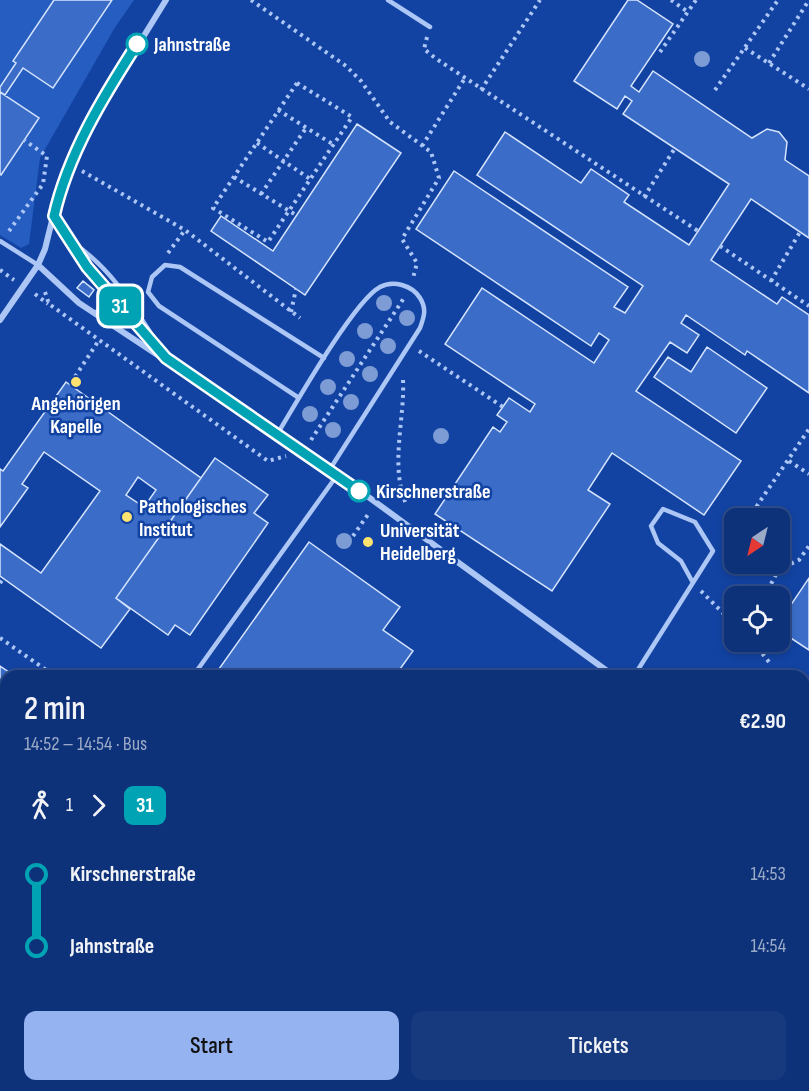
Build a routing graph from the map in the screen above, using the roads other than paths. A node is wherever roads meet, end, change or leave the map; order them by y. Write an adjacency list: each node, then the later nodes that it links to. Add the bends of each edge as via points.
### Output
1 (166, 0): 4 (street, via 97,110 59,192)
2 (388, 0): 3 (lane)
3 (430, 27)
4 (54, 216): 6 (street); 7 (street)
5 (1, 241): 7 (lane)
6 (72, 243): 8 (street); 11 (lane, via 94,257 128,297)
7 (38, 265): 9 (street); 10 (street)
8 (111, 295): 9 (lane); 11 (street)
9 (95, 314): 11 (street)
10 (0, 320)
11 (166, 358): 14 (street)
12 (324, 358): 13 (lane); 13 (lane, via 180,267 165,265 152,277 148,292 159,306); 15 (lane, via 379,287 401,284 418,295 425,314 410,345)
13 (299, 398): 14 (lane)
14 (278, 433): 15 (street)
15 (330, 469): 16 (street)
16 (338, 474): 18 (lane); 19 (street)
17 (692, 581): 17 (lane, via 713,551 695,522 663,509 651,526 658,543 681,561); 20 (lane)
18 (197, 670)
19 (606, 670)
20 (638, 670)

